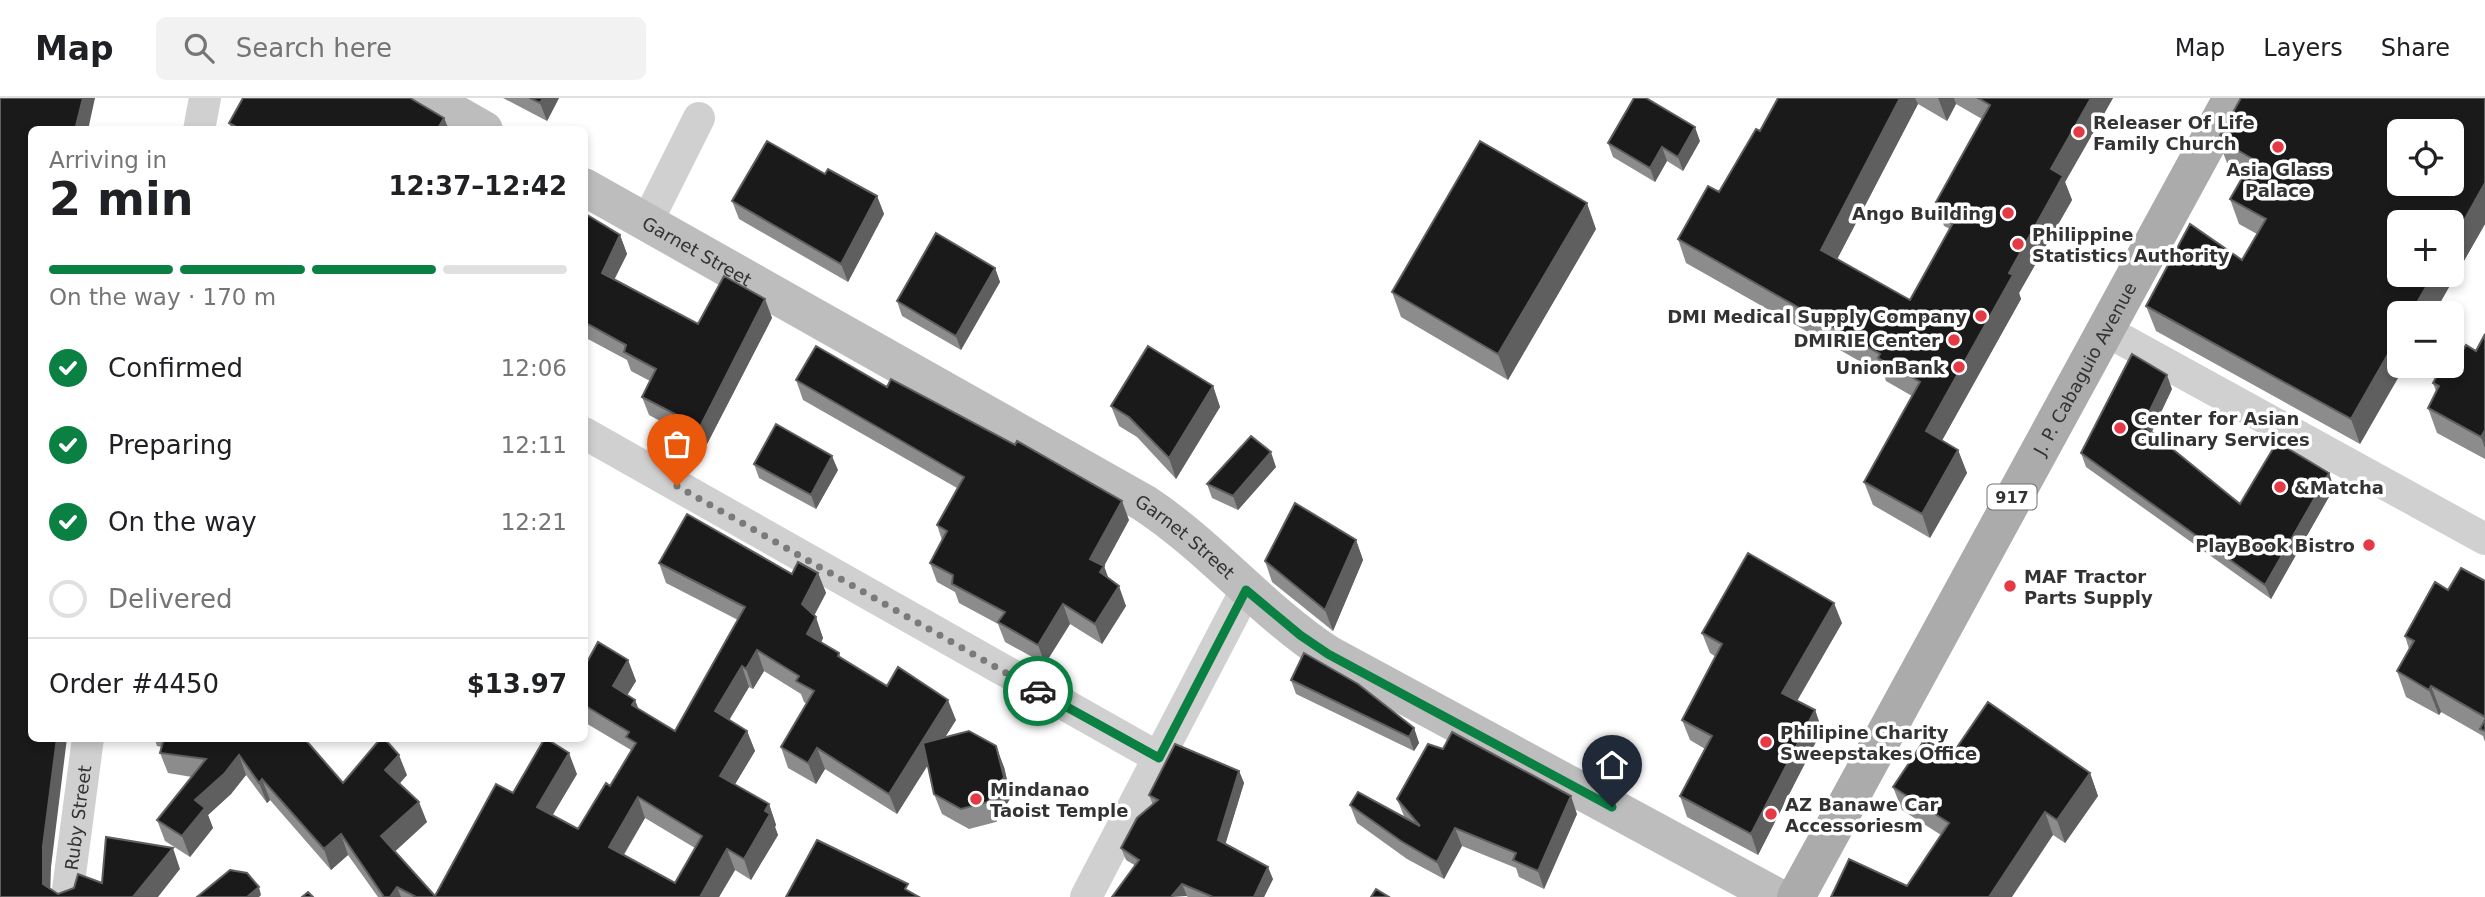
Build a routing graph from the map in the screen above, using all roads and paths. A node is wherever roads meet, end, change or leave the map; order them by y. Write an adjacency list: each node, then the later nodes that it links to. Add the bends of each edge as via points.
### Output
1 (205, 98): 5 (street)
2 (428, 98): 6 (street)
3 (2232, 98): 9 (main road, J. P. Cabaguio Avenue / 917)
4 (699, 118): 8 (street)
5 (200, 126)
6 (477, 126)
7 (588, 189): 8 (street, Garnet Street)
8 (648, 222): 12 (street, Garnet Street, via 1144,503 1178,525)
9 (2103, 329): 11 (street); 18 (main road, J. P. Cabaguio Avenue / 917)
10 (588, 435): 14 (street)
11 (2485, 539)
12 (1246, 590): 14 (street); 17 (street, Garnet Street, via 1328,654)
13 (87, 742): 15 (street, Ruby Street)
14 (1159, 758): 16 (street)
15 (66, 897)
16 (1086, 897)
17 (1777, 897)
18 (1796, 897)

